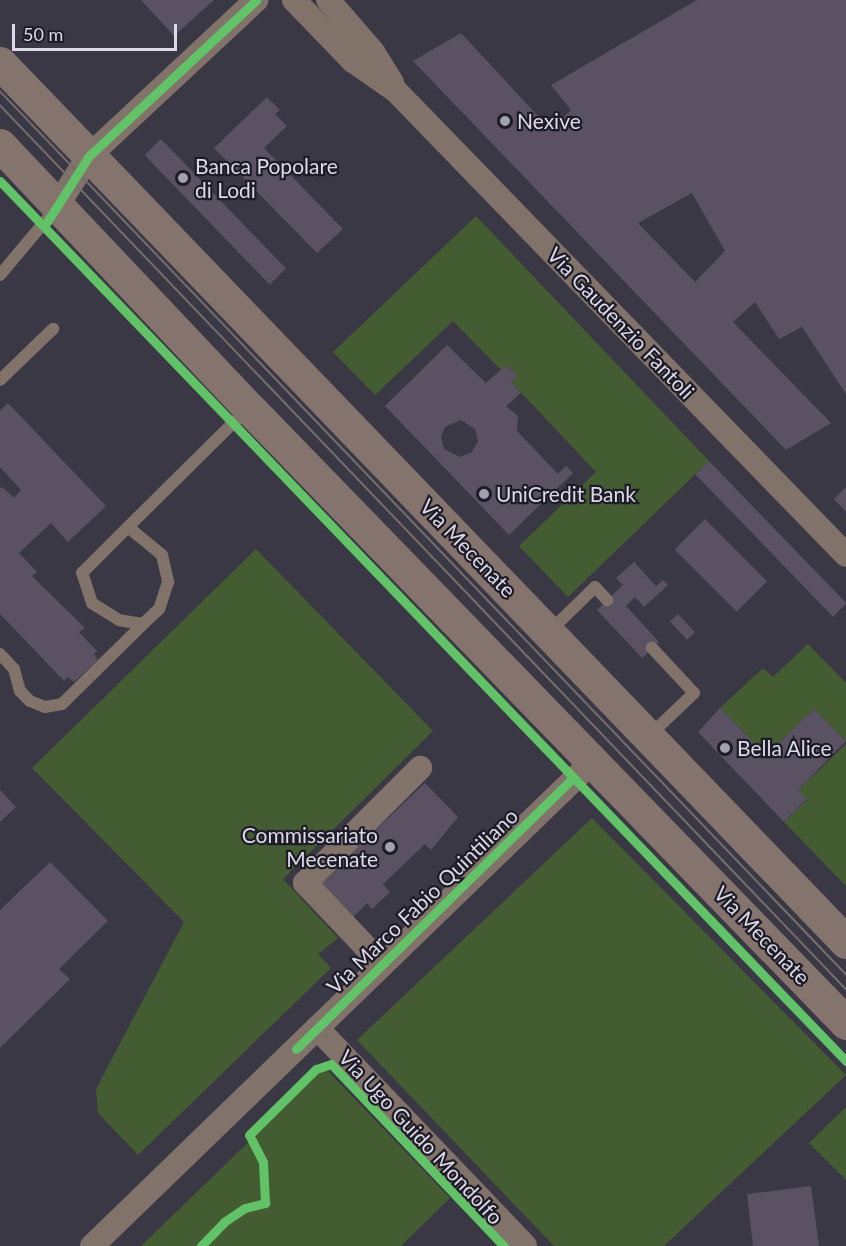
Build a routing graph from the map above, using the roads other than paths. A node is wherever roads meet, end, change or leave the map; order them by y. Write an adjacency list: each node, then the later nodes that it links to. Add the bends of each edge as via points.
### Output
1 (256, 0): 7 (street)
2 (294, 0): 5 (street, Via Gaudenzio Fantoli, via 353,61)
3 (328, 0): 5 (street, Via Gaudenzio Fantoli, via 373,52)
4 (0, 63): 7 (main road, Via Mecenate)
5 (396, 90): 14 (street, Via Gaudenzio Fantoli)
6 (0, 145): 8 (main road, Via Mecenate)
7 (89, 156): 8 (street); 17 (main road, Via Mecenate)
8 (57, 206): 9 (lane); 12 (main road, Via Mecenate)
9 (0, 275)
10 (52, 329): 11 (lane)
11 (0, 380)
12 (250, 409): 13 (lane); 21 (main road, Via Mecenate)
13 (128, 527): 16 (lane, via 162,555 168,582 159,609); 16 (lane, via 82,573 92,603 119,620)
14 (846, 555)
15 (608, 600): 17 (lane, via 595,587)
16 (143, 624): 19 (lane, via 62,704 45,707 30,701 20,691 14,669)
17 (549, 632): 20 (main road, Via Mecenate)
18 (652, 648): 20 (lane, via 694,693)
19 (0, 654)
20 (650, 736): 23 (main road, Via Mecenate)
21 (594, 760): 24 (street, Via Marco Fabio Quintiliano); 25 (main road, Via Mecenate)
22 (420, 768): 24 (street, via 305,883)
23 (846, 942)
24 (382, 964): 26 (street, Via Marco Fabio Quintiliano)
25 (846, 1023)
26 (317, 1028): 27 (street, Via Marco Fabio Quintiliano); 28 (street, Via Ugo Guido Mondolfo)
27 (92, 1246)
28 (525, 1246)

